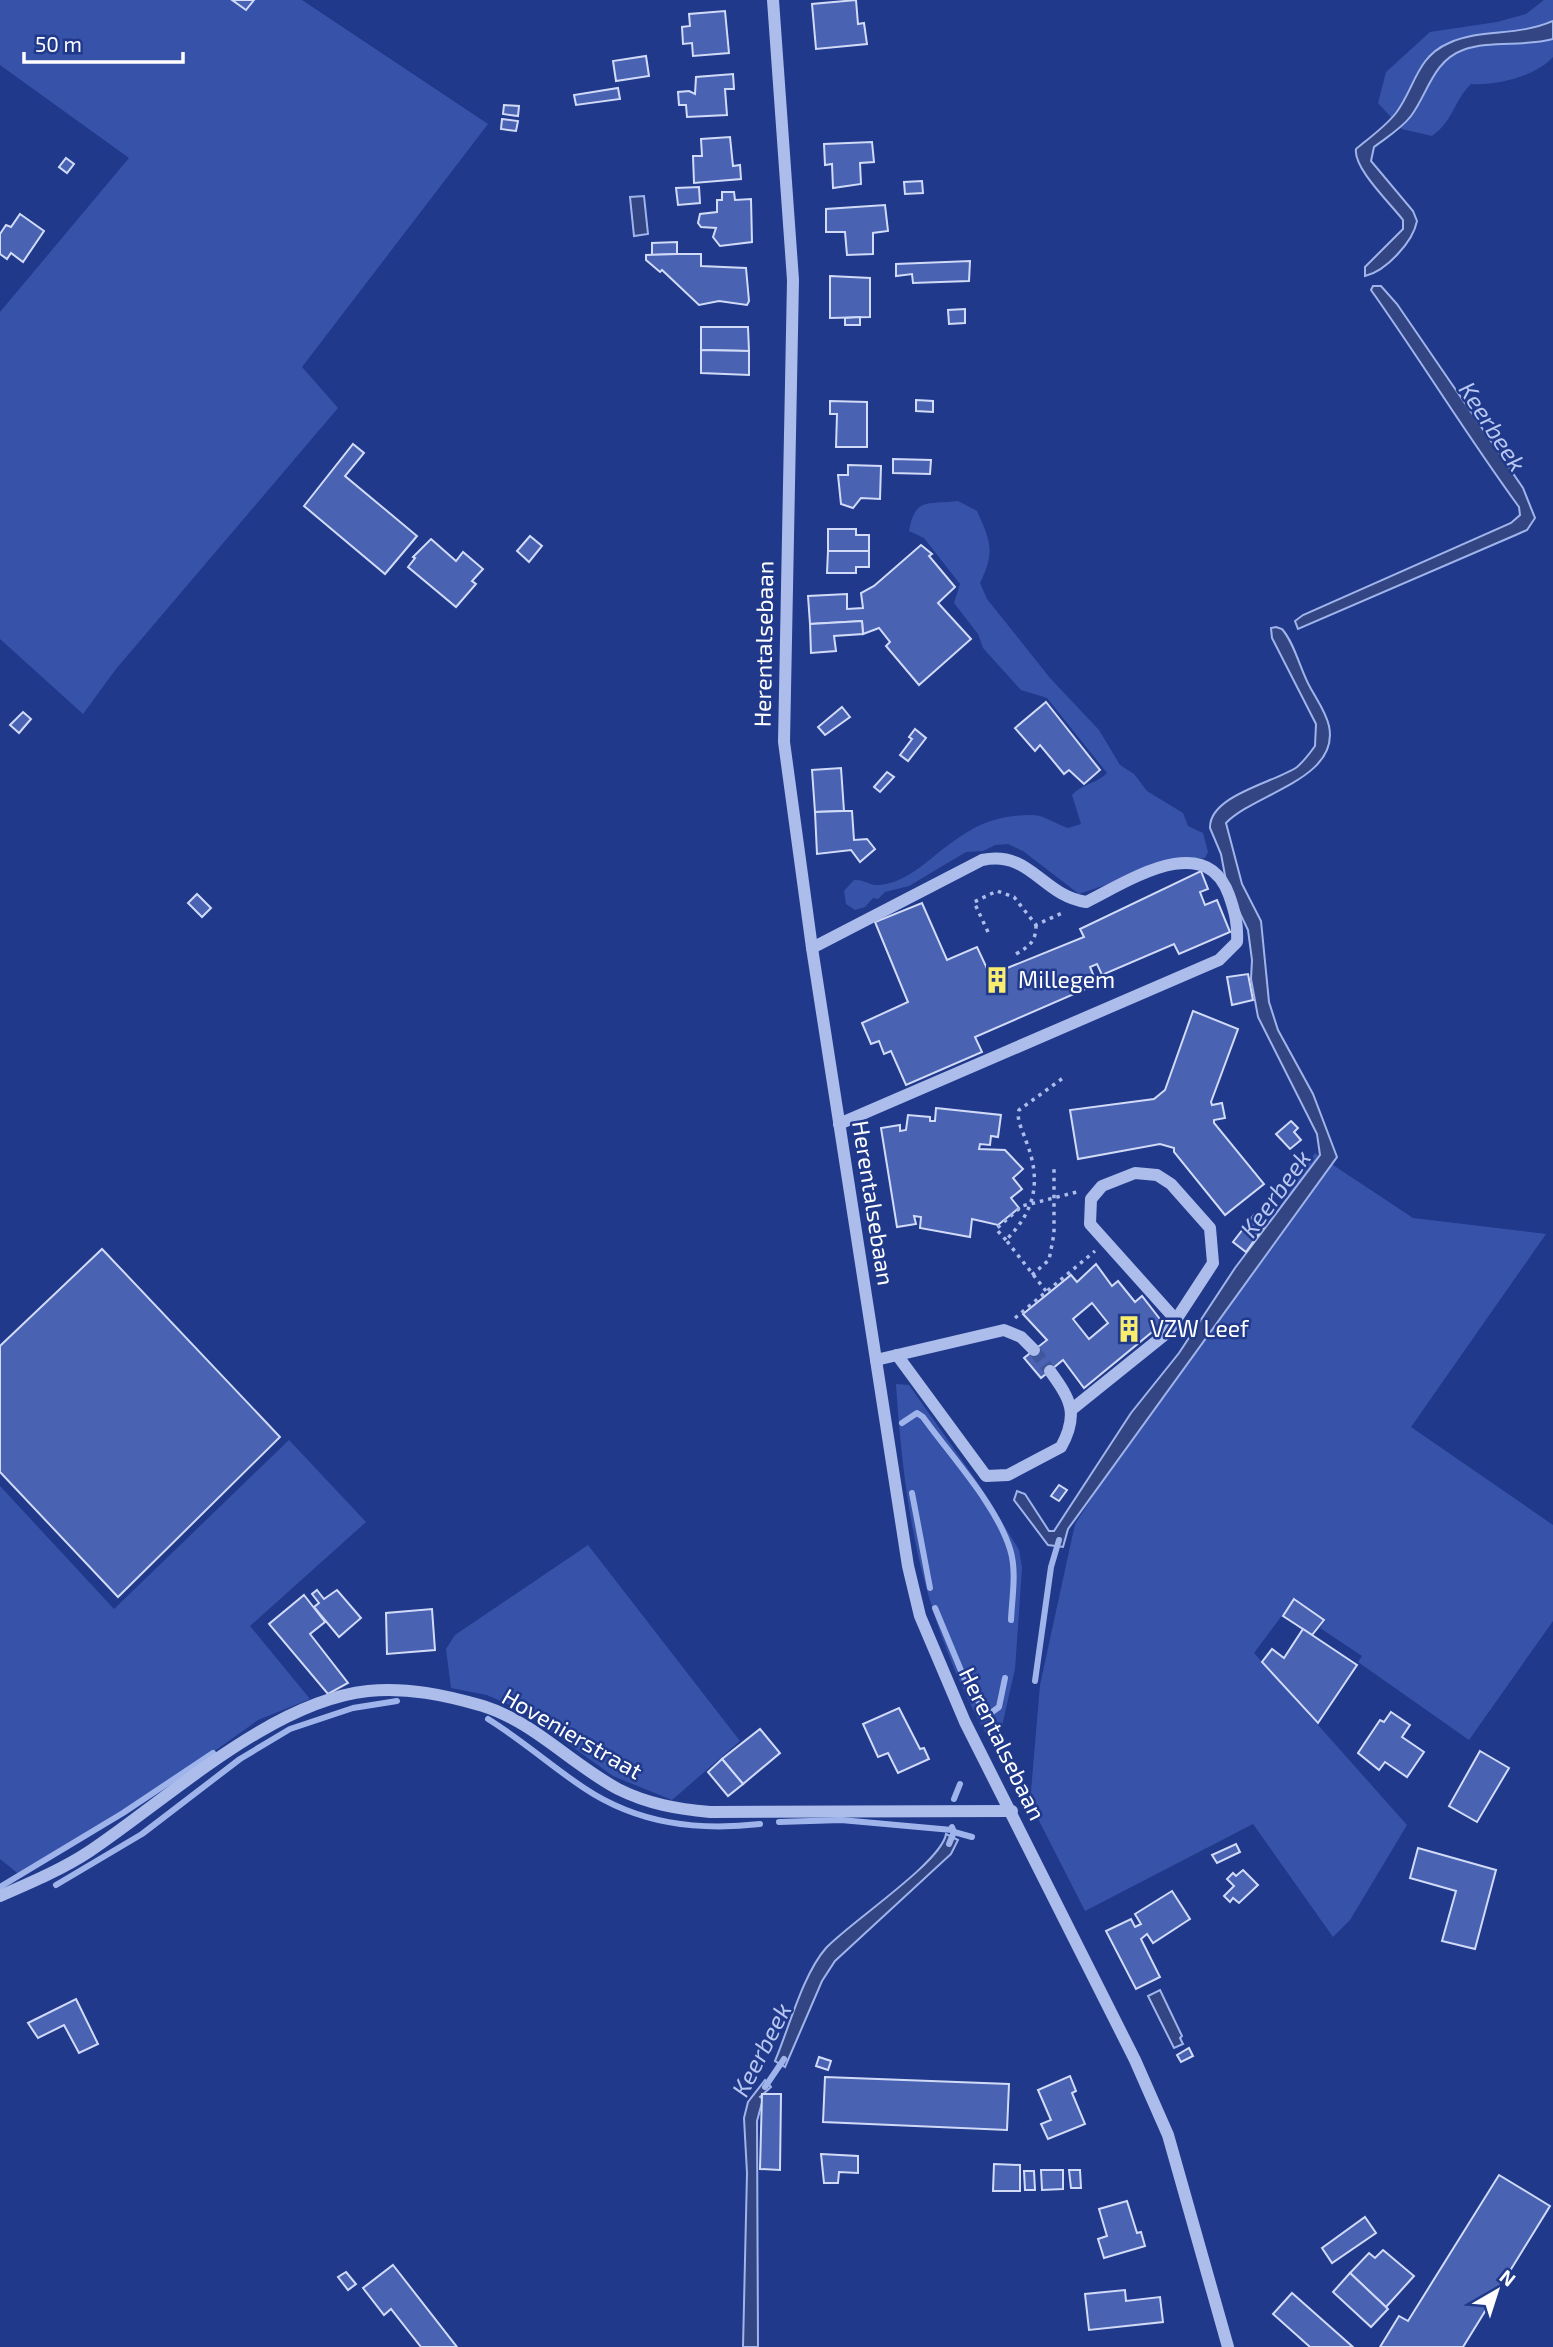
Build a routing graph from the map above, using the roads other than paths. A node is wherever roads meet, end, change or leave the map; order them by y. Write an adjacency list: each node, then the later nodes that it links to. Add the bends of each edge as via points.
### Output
1 (773, 0): 2 (street, Herentalsebaan, via 793,279 784,742)
2 (812, 948): 3 (street, Herentalsebaan); 3 (street, via 982,860 1008,857 1058,893 1086,902 1153,870 1189,861 1211,867 1225,885 1238,921 1237,942 1219,960)
3 (839, 1124): 7 (street, Herentalsebaan)
4 (1176, 1320): 4 (street, via 1213,1263 1210,1228 1157,1174 1135,1173 1102,1186 1091,1199 1090,1224); 9 (street, via 1168,1332)
5 (1034, 1350): 6 (street, via 1021,1337 1004,1330)
6 (897, 1355): 7 (street); 9 (street, via 986,1476 1008,1475 1061,1447 1069,1432)
7 (876, 1360): 10 (street, Herentalsebaan, via 920,1616 965,1722)
8 (1050, 1371): 9 (street)
9 (1071, 1409)
10 (1012, 1811): 11 (street, Hovenierstraat, via 710,1812 664,1807 618,1789 499,1712 454,1697 411,1690 366,1691 295,1712 256,1733 87,1853); 12 (street, Herentalsebaan, via 1167,2135)
11 (0, 1896)
12 (1228, 2347)

